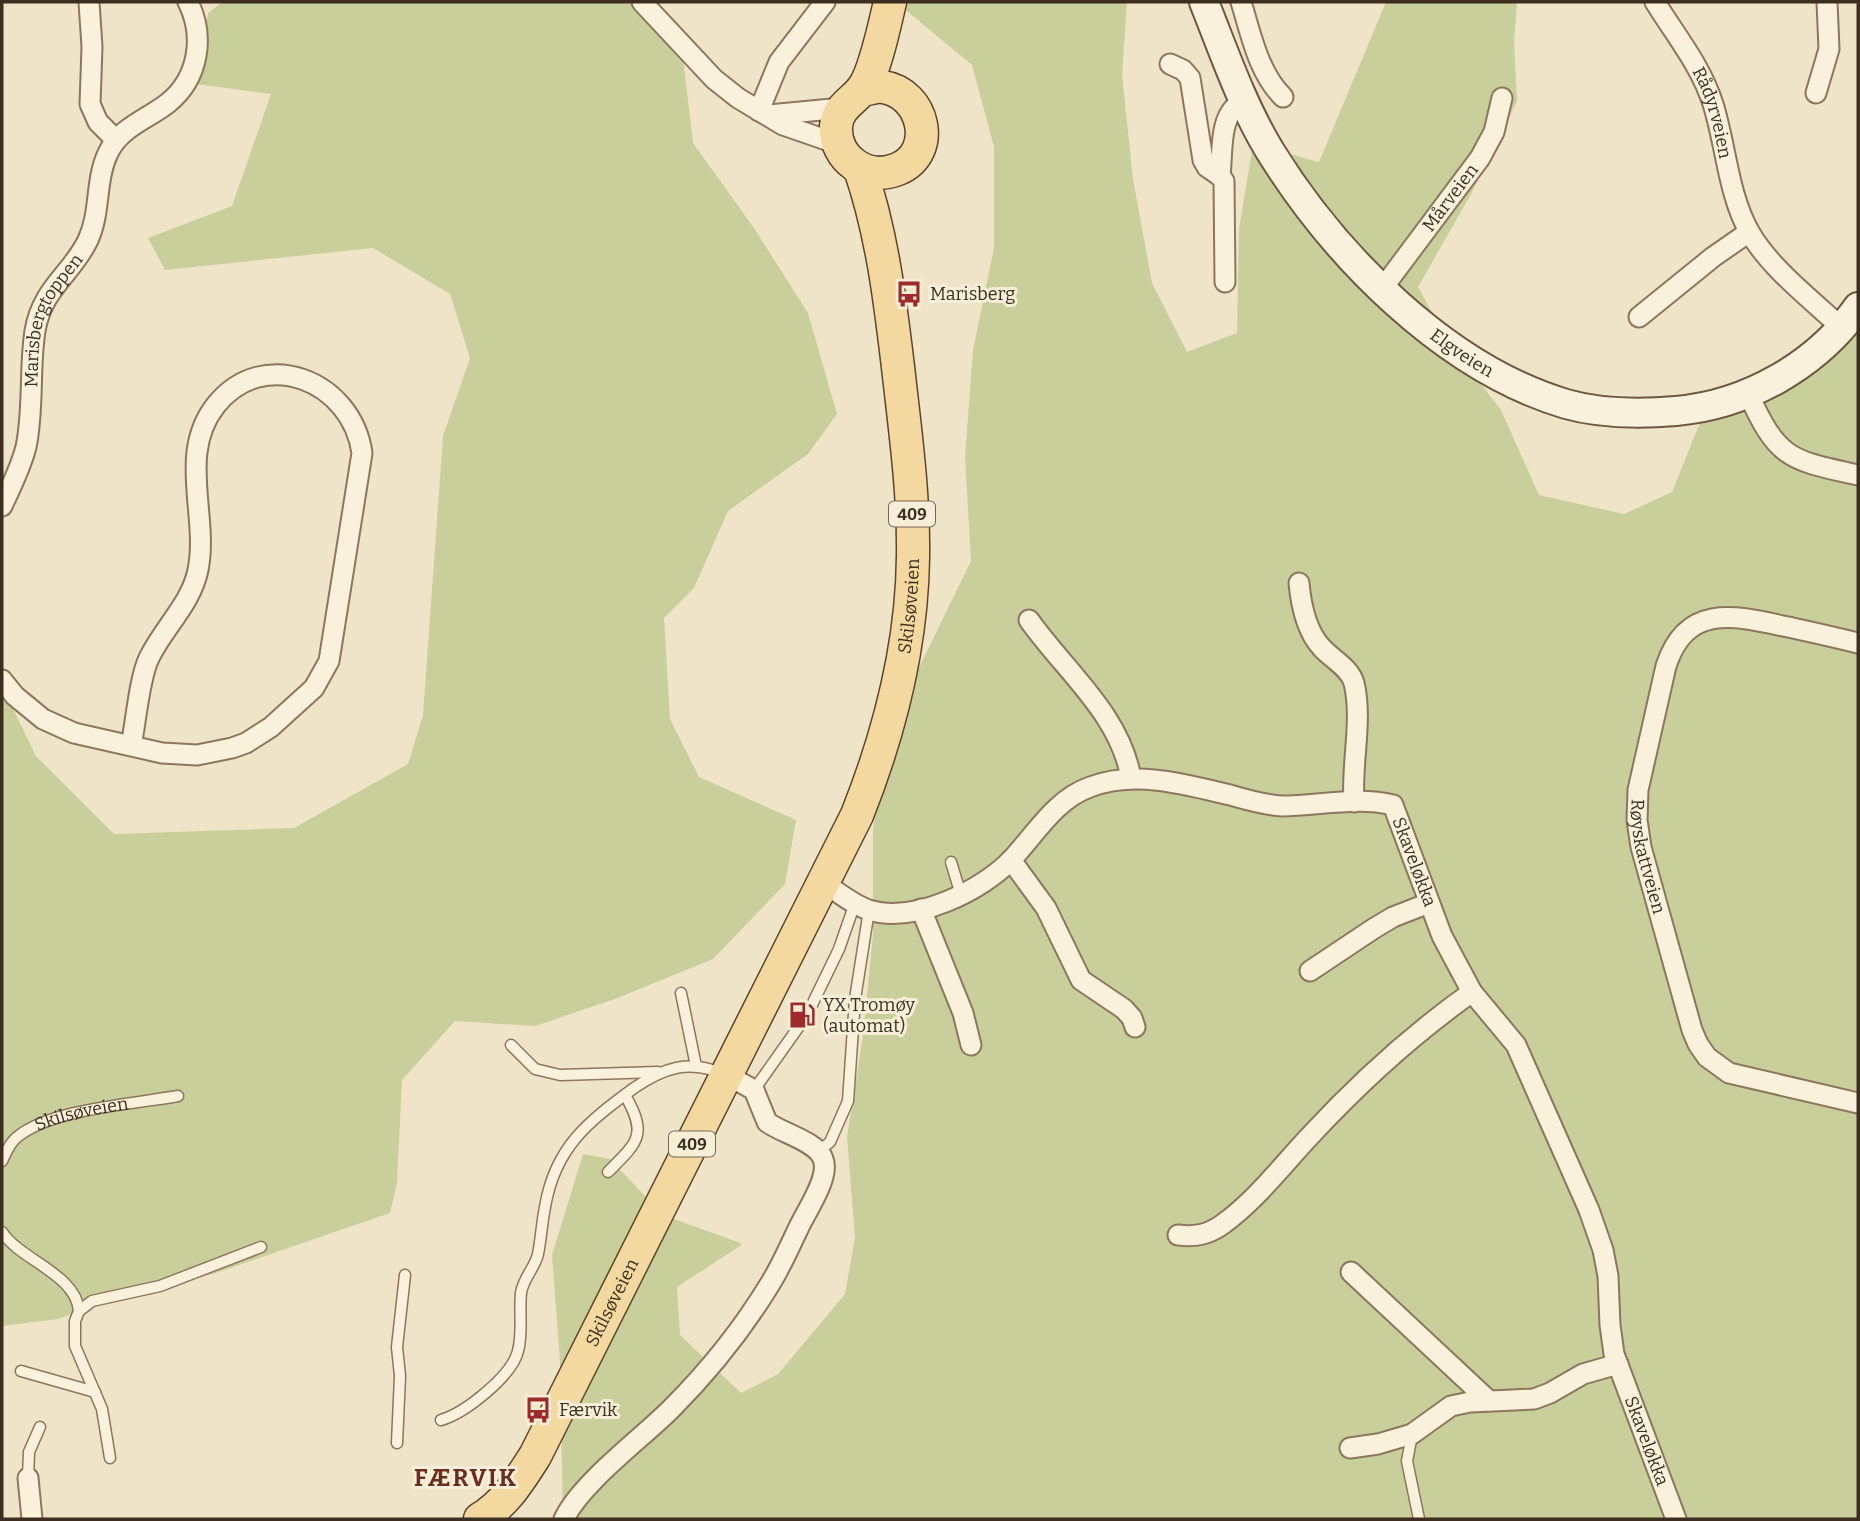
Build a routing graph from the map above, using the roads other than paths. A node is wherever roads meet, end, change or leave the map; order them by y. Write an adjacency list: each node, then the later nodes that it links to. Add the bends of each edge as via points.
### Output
1 (89, 2): 18 (street, via 90,104 98,122)
2 (188, 2): 18 (street, via 198,41 184,86 169,102)
3 (642, 2): 17 (street, via 714,79 737,99)
4 (825, 2): 17 (street, via 779,62)
5 (892, 2): 11 (main road, Skilsøveien / 409); 16 (main road, Skilsøveien / 409, via 874,66)
6 (1204, 2): 15 (main road, Elgveien)
7 (1241, 2): 13 (street, via 1264,72)
8 (1655, 2): 23 (street, Rådyrveien, via 1704,78)
9 (1827, 2): 12 (street, via 1829,50)
10 (1170, 64): 22 (street, via 1190,78 1203,160)
11 (901, 93): 16 (main road, via 882,87); 21 (main road, Skilsøveien / 409, via 917,109 922,134 915,155)
12 (1816, 93)
13 (1283, 97)
14 (1502, 99): 26 (street, Mårveien, via 1494,132 1479,158)
15 (1244, 101): 22 (street, via 1229,112); 26 (main road, Elgveien, via 1270,151 1316,215)
16 (845, 103): 17 (street); 19 (main road, Skilsøveien / 409)
17 (764, 113): 19 (street, via 783,125)
18 (115, 139): 31 (street, Marisbergtoppen, via 100,175 95,217 86,243 50,290 39,315 26,448)
19 (833, 142): 20 (main road, Skilsøveien / 409)
20 (860, 169): 21 (main road, via 879,174); 24 (main road, Skilsøveien / 409)
21 (897, 170): 24 (main road, Skilsøveien / 409, via 890,201)
22 (1220, 176): 25 (street, via 1224,181)
23 (1749, 232): 27 (street); 28 (street, Rådyrveien, via 1771,260)
24 (886, 272): 41 (main road, Skilsøveien / 409, via 912,498 911,606 897,694 881,754 858,815)
25 (1225, 282)
26 (1382, 289): 29 (main road, Elgveien, via 1432,333 1487,368 1520,387 1566,404 1599,411 1653,413 1700,409)
27 (1639, 317)
28 (1851, 318): 29 (main road, Elgveien, via 1785,375)
29 (1748, 393): 30 (street, via 1762,425 1787,453 1810,464)
30 (1858, 475)
31 (2, 506)
32 (1300, 583): 38 (street, via 1300,599 1311,629 1321,647 1353,680 1357,706)
33 (1029, 620): 37 (street, via 1101,710 1127,755)
34 (1858, 643): 58 (street, Røyskattveien, via 1734,616 1713,618 1689,630 1674,646 1665,666 1637,805 1641,847 1692,1030 1707,1057 1739,1076)
35 (2, 680): 36 (street, via 27,707 57,726)
36 (131, 746): 36 (street, via 197,755 246,743 305,697 326,671 362,453 356,429 330,392 309,381 281,376 250,381 225,394 203,426 196,449 199,567 187,601 147,662)
37 (1131, 778): 38 (street, Skaveløkka, via 1280,806); 39 (street, Skaveløkka, via 1089,787 1071,797)
38 (1354, 802): 43 (street, Skaveløkka, via 1393,805)
39 (1011, 860): 42 (street, Skaveløkka); 49 (street, via 1046,908 1081,980 1124,1009)
40 (951, 862): 42 (lane)
41 (824, 883): 44 (street); 54 (main road, Skilsøveien / 409)
42 (961, 895): 45 (street, Skaveløkka)
43 (1429, 904): 46 (street, via 1394,917); 47 (street, Skaveløkka)
44 (862, 907): 45 (street, Skaveløkka, via 893,914); 55 (lane, via 807,1015); 59 (lane, via 848,1101 830,1142)
45 (921, 909): 51 (street, via 963,1013)
46 (1310, 971)
47 (1472, 992): 63 (street, via 1387,1060 1309,1136 1262,1190 1221,1226 1196,1237); 68 (street, Skaveløkka, via 1516,1045 1589,1210 1608,1276 1610,1325)
48 (681, 993): 52 (lane)
49 (1135, 1027)
50 (511, 1045): 53 (lane, via 535,1069 560,1075)
51 (971, 1045)
52 (696, 1066): 53 (lane); 54 (lane)
53 (658, 1072): 56 (lane)
54 (727, 1075): 55 (street); 79 (main road, Skilsøveien / 409, via 535,1456)
55 (754, 1090): 59 (street, via 767,1122)
56 (625, 1095): 61 (lane, via 639,1129 638,1139); 72 (lane, via 570,1143 553,1172 538,1257 521,1292 518,1352 507,1371 480,1397)
57 (178, 1096): 60 (lane, Skilsøveien, via 32,1126 14,1139)
58 (1858, 1103)
59 (819, 1151): 81 (street, via 824,1172 817,1192 771,1283 729,1345 669,1411 588,1487)
60 (2, 1161)
61 (608, 1172)
62 (2, 1232): 67 (lane, via 65,1285)
63 (1178, 1235)
64 (261, 1247): 67 (lane, via 169,1283 92,1301)
65 (1351, 1272): 71 (street)
66 (405, 1275): 75 (lane, via 397,1346)
67 (79, 1311): 70 (lane, via 75,1346)
68 (1618, 1364): 71 (street, via 1583,1374 1534,1399); 83 (street, Skaveløkka)
69 (21, 1371): 70 (lane)
70 (95, 1392): 77 (lane)
71 (1489, 1401): 74 (street, via 1451,1406)
72 (441, 1420)
73 (40, 1427): 78 (lane, via 29,1452)
74 (1412, 1434): 76 (street); 82 (lane, via 1407,1461)
75 (397, 1443)
76 (1350, 1448)
77 (110, 1458)
78 (29, 1478): 80 (street)
79 (494, 1515)
80 (32, 1519)
81 (564, 1519)
82 (1419, 1519)
83 (1676, 1519)

